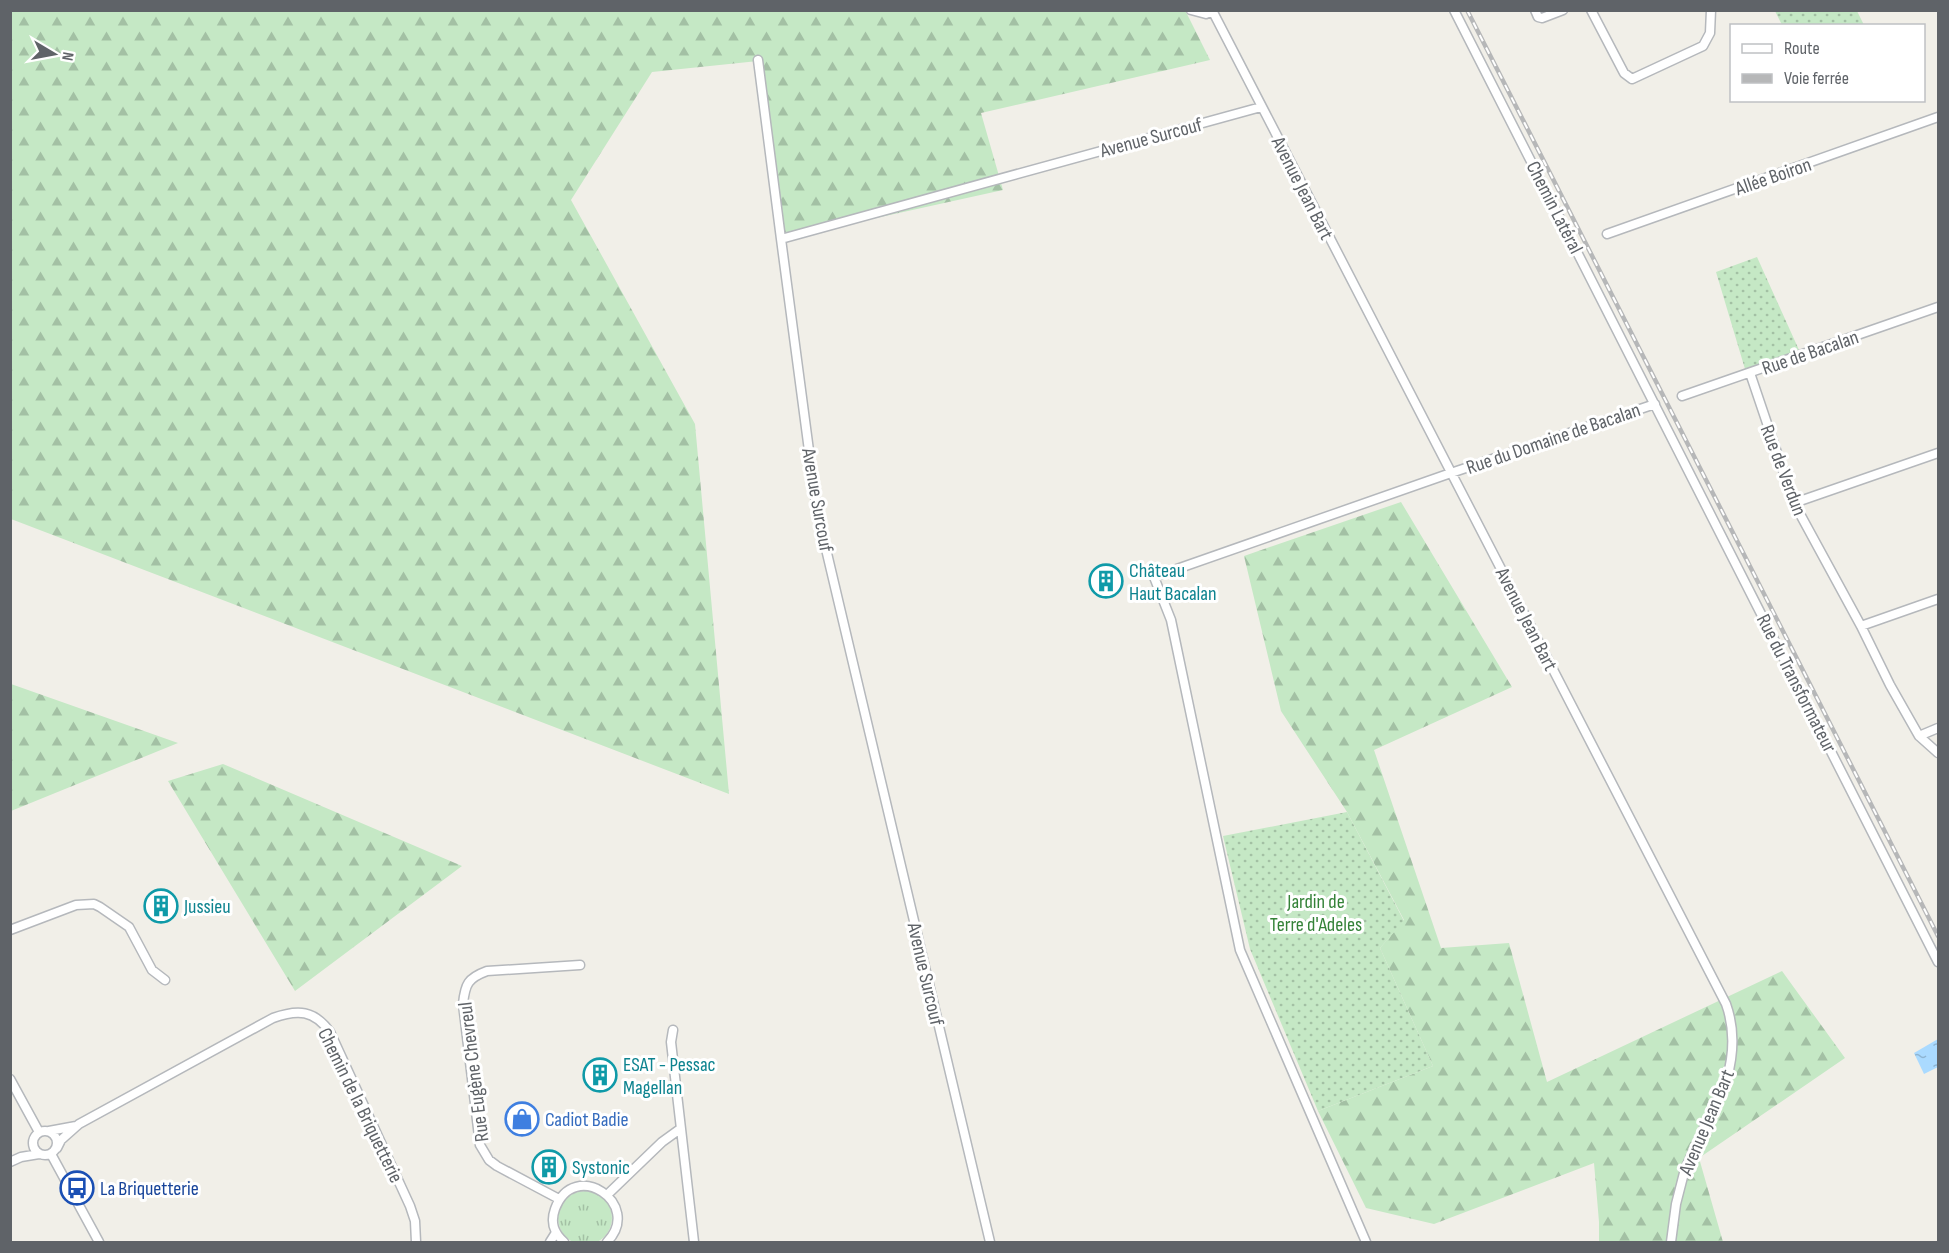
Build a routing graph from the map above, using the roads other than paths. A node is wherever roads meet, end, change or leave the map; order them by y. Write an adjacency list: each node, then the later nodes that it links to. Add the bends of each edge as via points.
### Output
1 (1191, 10): 7 (street)
2 (1455, 10): 16 (street, Chemin Latéral)
3 (1535, 10): 4 (street, via 1538,18)
4 (1563, 10)
5 (1591, 10): 6 (street, via 1624,74 1632,79 1703,46 1710,33)
6 (1711, 10)
7 (1214, 11): 9 (street, Avenue Jean Bart)
8 (758, 60): 12 (street)
9 (1261, 107): 12 (street, Avenue Surcouf); 18 (street, Avenue Jean Bart)
10 (1938, 117): 11 (street, Allée Boiron)
11 (1607, 234)
12 (781, 239): 49 (street, Avenue Surcouf, via 817,510)
13 (1938, 307): 14 (street, Rue de Bacalan)
14 (1750, 373): 15 (street, Rue de Bacalan); 19 (street, Rue de Verdun)
15 (1682, 396)
16 (1655, 404): 18 (street, Rue du Domaine de Bacalan); 26 (street, Rue du Transformateur)
17 (1938, 453): 19 (street)
18 (1451, 472): 50 (street, Rue du Domaine de Bacalan, via 1154,577 1171,620 1240,950); 51 (street, Avenue Jean Bart, via 1730,1016 1730,1067 1685,1169)
19 (1794, 503): 21 (street, Rue de Verdun)
20 (1938, 599): 21 (street)
21 (1861, 626): 23 (street, Rue de Verdun)
22 (1938, 728): 23 (street)
23 (1919, 736): 24 (street, Rue de Verdun)
24 (1938, 753)
25 (10, 930): 28 (street, via 76,905 94,904 129,927 152,970)
26 (1938, 962)
27 (580, 965): 41 (street, Rue Eugène Chevreul, via 487,971 469,981 464,992 480,1146 497,1166)
28 (165, 980)
29 (673, 1030): 32 (street)
30 (10, 1079): 34 (street)
31 (79, 1125): 33 (street, Chemin de la Briquetterie); 36 (street, Chemin de la Briquetterie); 44 (street, Chemin de la Briquetterie, via 273,1018 296,1012 310,1014 330,1032 410,1206)
32 (680, 1129): 40 (street); 48 (street)
33 (49, 1131): 34 (street, Chemin de la Briquetterie); 36 (street, via 55,1136)
34 (39, 1132): 35 (street)
35 (33, 1141): 37 (street); 38 (street)
36 (54, 1151): 37 (street); 43 (street)
37 (39, 1154): 38 (street)
38 (21, 1156): 39 (street)
39 (10, 1162)
40 (608, 1194): 41 (street, via 588,1186 572,1188); 47 (street, via 616,1210 616,1227)
41 (559, 1199): 42 (street, via 554,1212)
42 (555, 1234): 45 (street); 46 (street)
43 (99, 1242)
44 (416, 1242)
45 (550, 1242)
46 (564, 1242)
47 (607, 1242)
48 (694, 1242)
49 (990, 1242)
50 (1366, 1242)
51 (1671, 1242)

